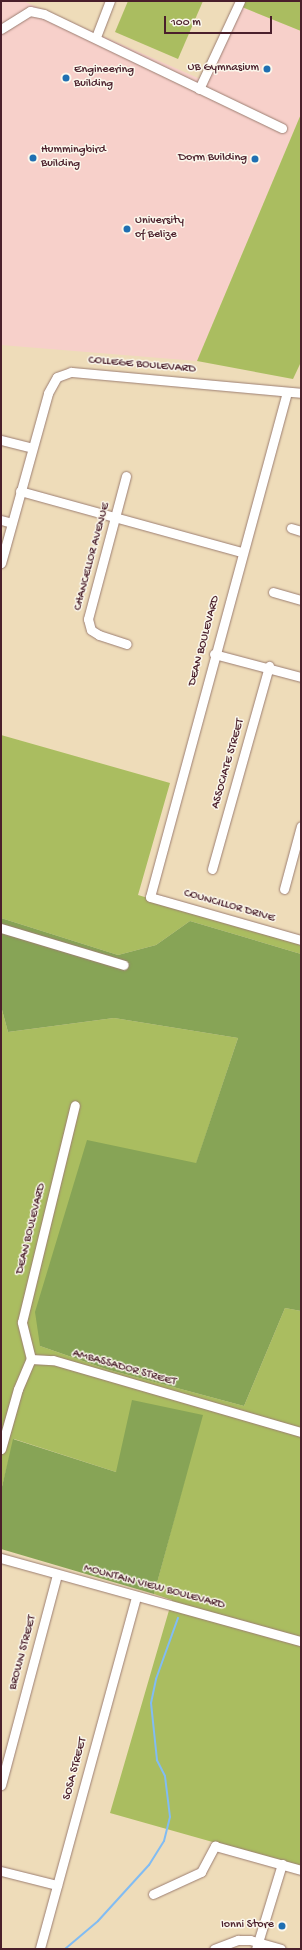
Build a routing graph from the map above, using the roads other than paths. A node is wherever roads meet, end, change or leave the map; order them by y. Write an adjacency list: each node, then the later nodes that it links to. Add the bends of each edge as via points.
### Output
1 (110, 1): 4 (street)
2 (240, 1): 5 (street)
3 (1, 29): 4 (street, via 30,11)
4 (96, 37): 5 (street)
5 (199, 89): 6 (street)
6 (282, 128)
7 (287, 392): 8 (street, COLLEGE BOULEVARD); 10 (street, COLLEGE BOULEVARD, via 148,378 64,374 52,384); 18 (street, DEAN BOULEVARD)
8 (301, 393)
9 (1, 440): 10 (street)
10 (32, 448): 12 (street, COLLEGE BOULEVARD)
11 (126, 476): 13 (street, CHANCELLOR AVENUE)
12 (20, 491): 13 (street); 15 (street, COLLEGE BOULEVARD)
13 (116, 516): 18 (street); 22 (street, CHANCELLOR AVENUE, via 88,619 91,630)
14 (1, 520): 15 (street)
15 (12, 523): 19 (street, COLLEGE BOULEVARD)
16 (291, 528): 17 (street)
17 (301, 531)
18 (242, 552): 23 (street, DEAN BOULEVARD)
19 (1, 563)
20 (273, 592): 21 (street)
21 (301, 600)
22 (127, 644)
23 (214, 654): 24 (street); 29 (street, DEAN BOULEVARD)
24 (269, 666): 25 (street); 27 (street, ASSOCIATE STREET)
25 (301, 677)
26 (301, 826): 28 (street)
27 (212, 868)
28 (284, 889)
29 (150, 897): 31 (street, COUNCILLOR DRIVE)
30 (1, 928): 32 (street)
31 (301, 940)
32 (124, 965)
33 (75, 1105): 34 (street, DEAN BOULEVARD, via 22,1322)
34 (31, 1359): 35 (street, AMBASSADOR STREET, via 53,1360); 36 (street, via 18,1389)
35 (301, 1432)
36 (1, 1449)
37 (1, 1558): 38 (street, MOUNTAIN VIEW BOULEVARD)
38 (57, 1574): 39 (street, MOUNTAIN VIEW BOULEVARD); 41 (street, BROWN STREET)
39 (136, 1596): 40 (street, MOUNTAIN VIEW BOULEVARD); 45 (street, SOSA STREET)
40 (301, 1641)
41 (1, 1785)
42 (282, 1864): 43 (street); 46 (street, via 215,1846 201,1872); 47 (street)
43 (301, 1870)
44 (1, 1871): 45 (street)
45 (57, 1886): 48 (street, SOSA STREET)
46 (152, 1894)
47 (257, 1945): 49 (street, via 238,1940); 50 (street)
48 (40, 1948)
49 (214, 1949)
50 (282, 1949)

